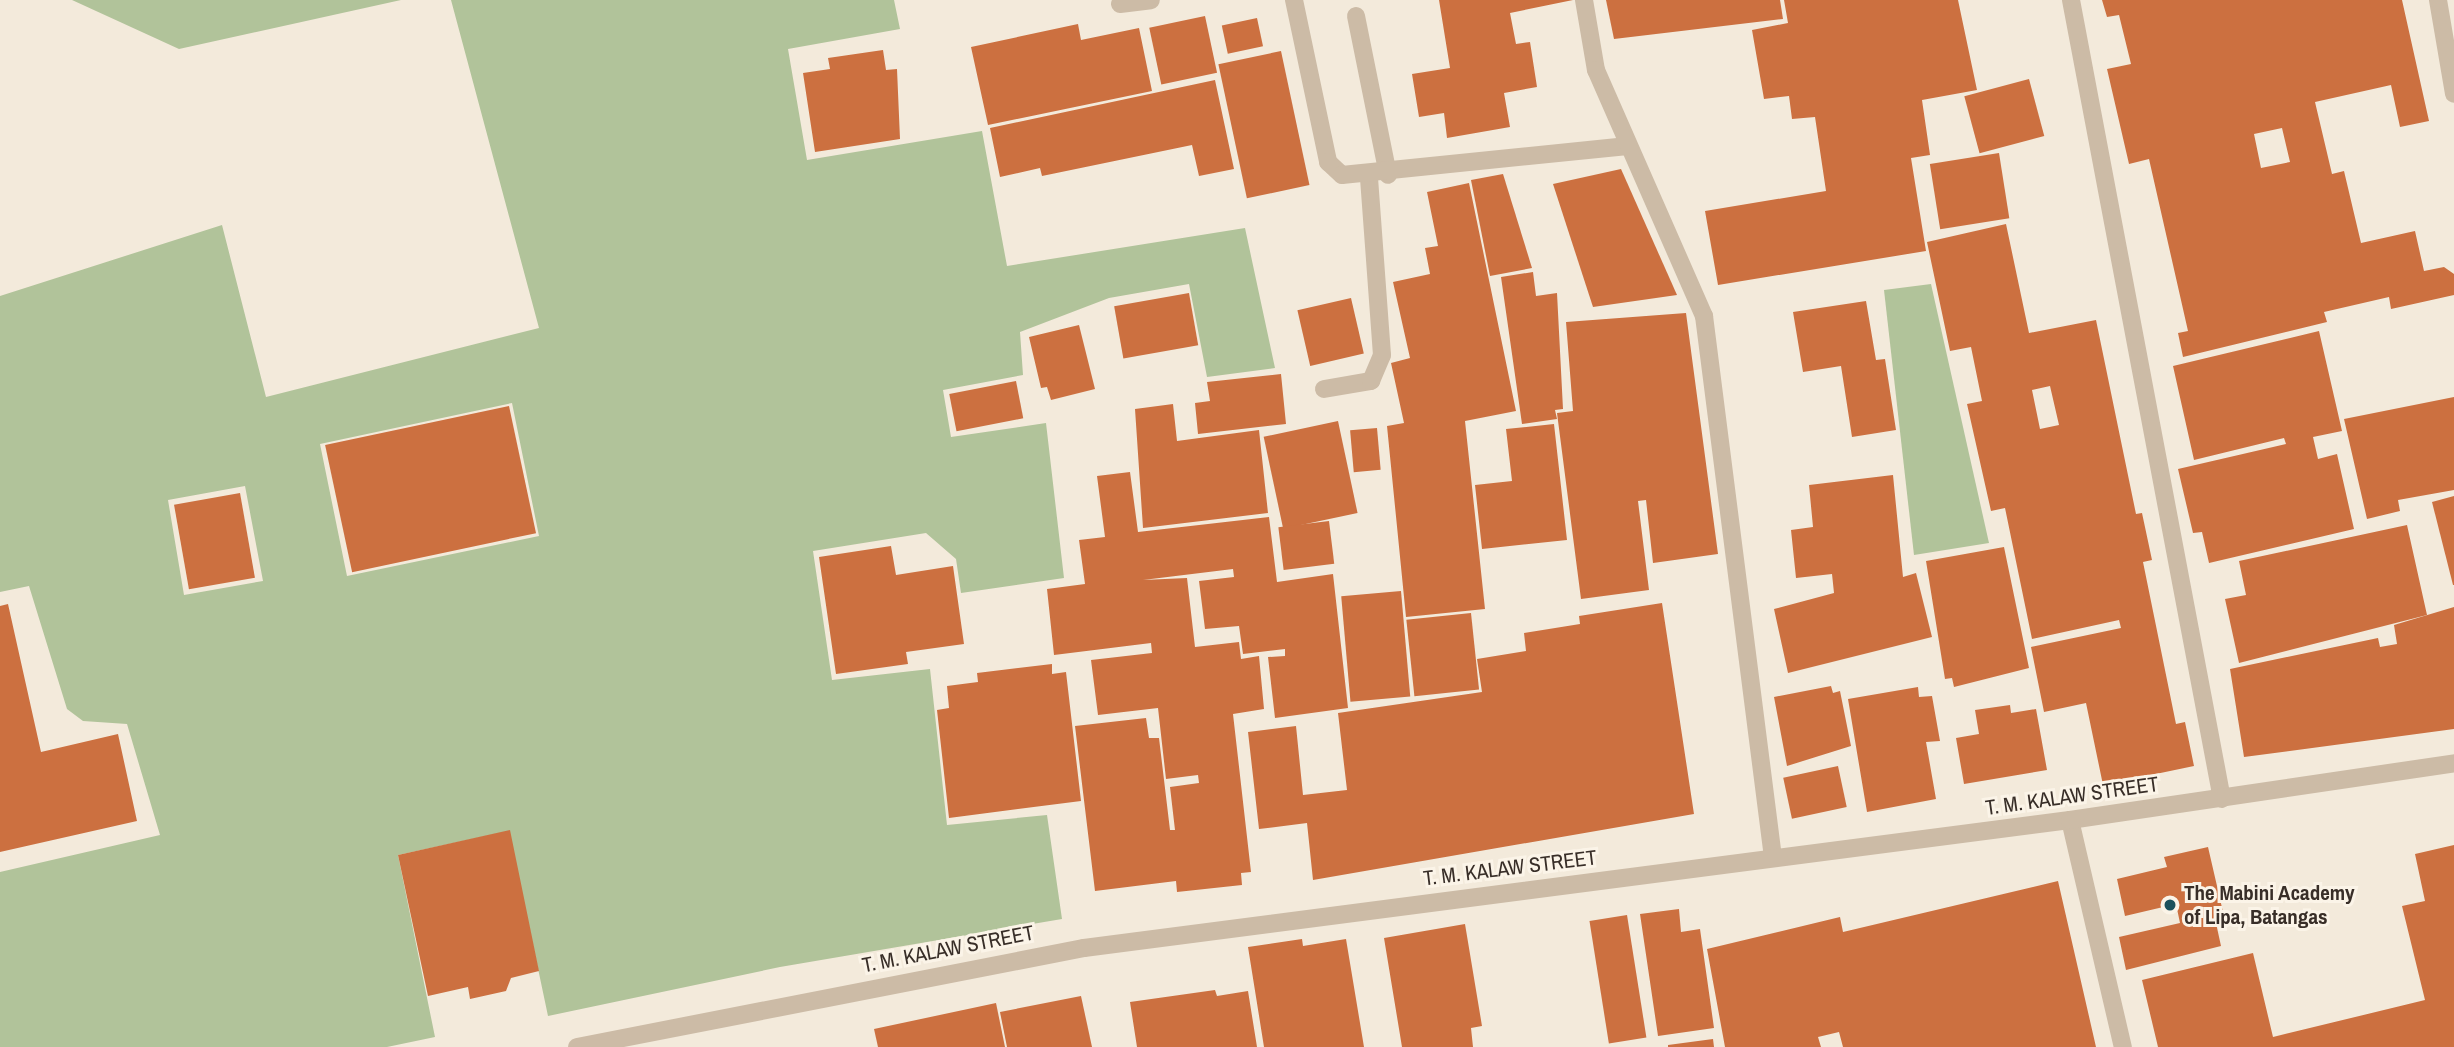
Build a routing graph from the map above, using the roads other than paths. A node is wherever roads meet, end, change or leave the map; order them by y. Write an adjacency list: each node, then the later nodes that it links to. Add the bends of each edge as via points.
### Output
1 (1151, 0): 6 (street)
2 (1294, 0): 11 (street, via 1328,162 1342,175)
3 (1584, 0): 9 (street, via 1588,43)
4 (2071, 0): 14 (street)
5 (2438, 0): 8 (street)
6 (1120, 4)
7 (1356, 16): 10 (street)
8 (2454, 94)
9 (1628, 146): 10 (street); 16 (street, via 1704,316)
10 (1388, 175): 11 (street)
11 (1368, 177): 12 (street, via 1381,355 1371,381)
12 (1324, 389)
13 (2454, 764): 14 (street, T. M. KALAW STREET)
14 (2222, 799): 15 (street, T. M. KALAW STREET)
15 (2070, 820): 16 (street, T. M. KALAW STREET); 18 (street)
16 (1773, 858): 17 (street, T. M. KALAW STREET, via 1084,948)
17 (577, 1047)
18 (2123, 1047)

